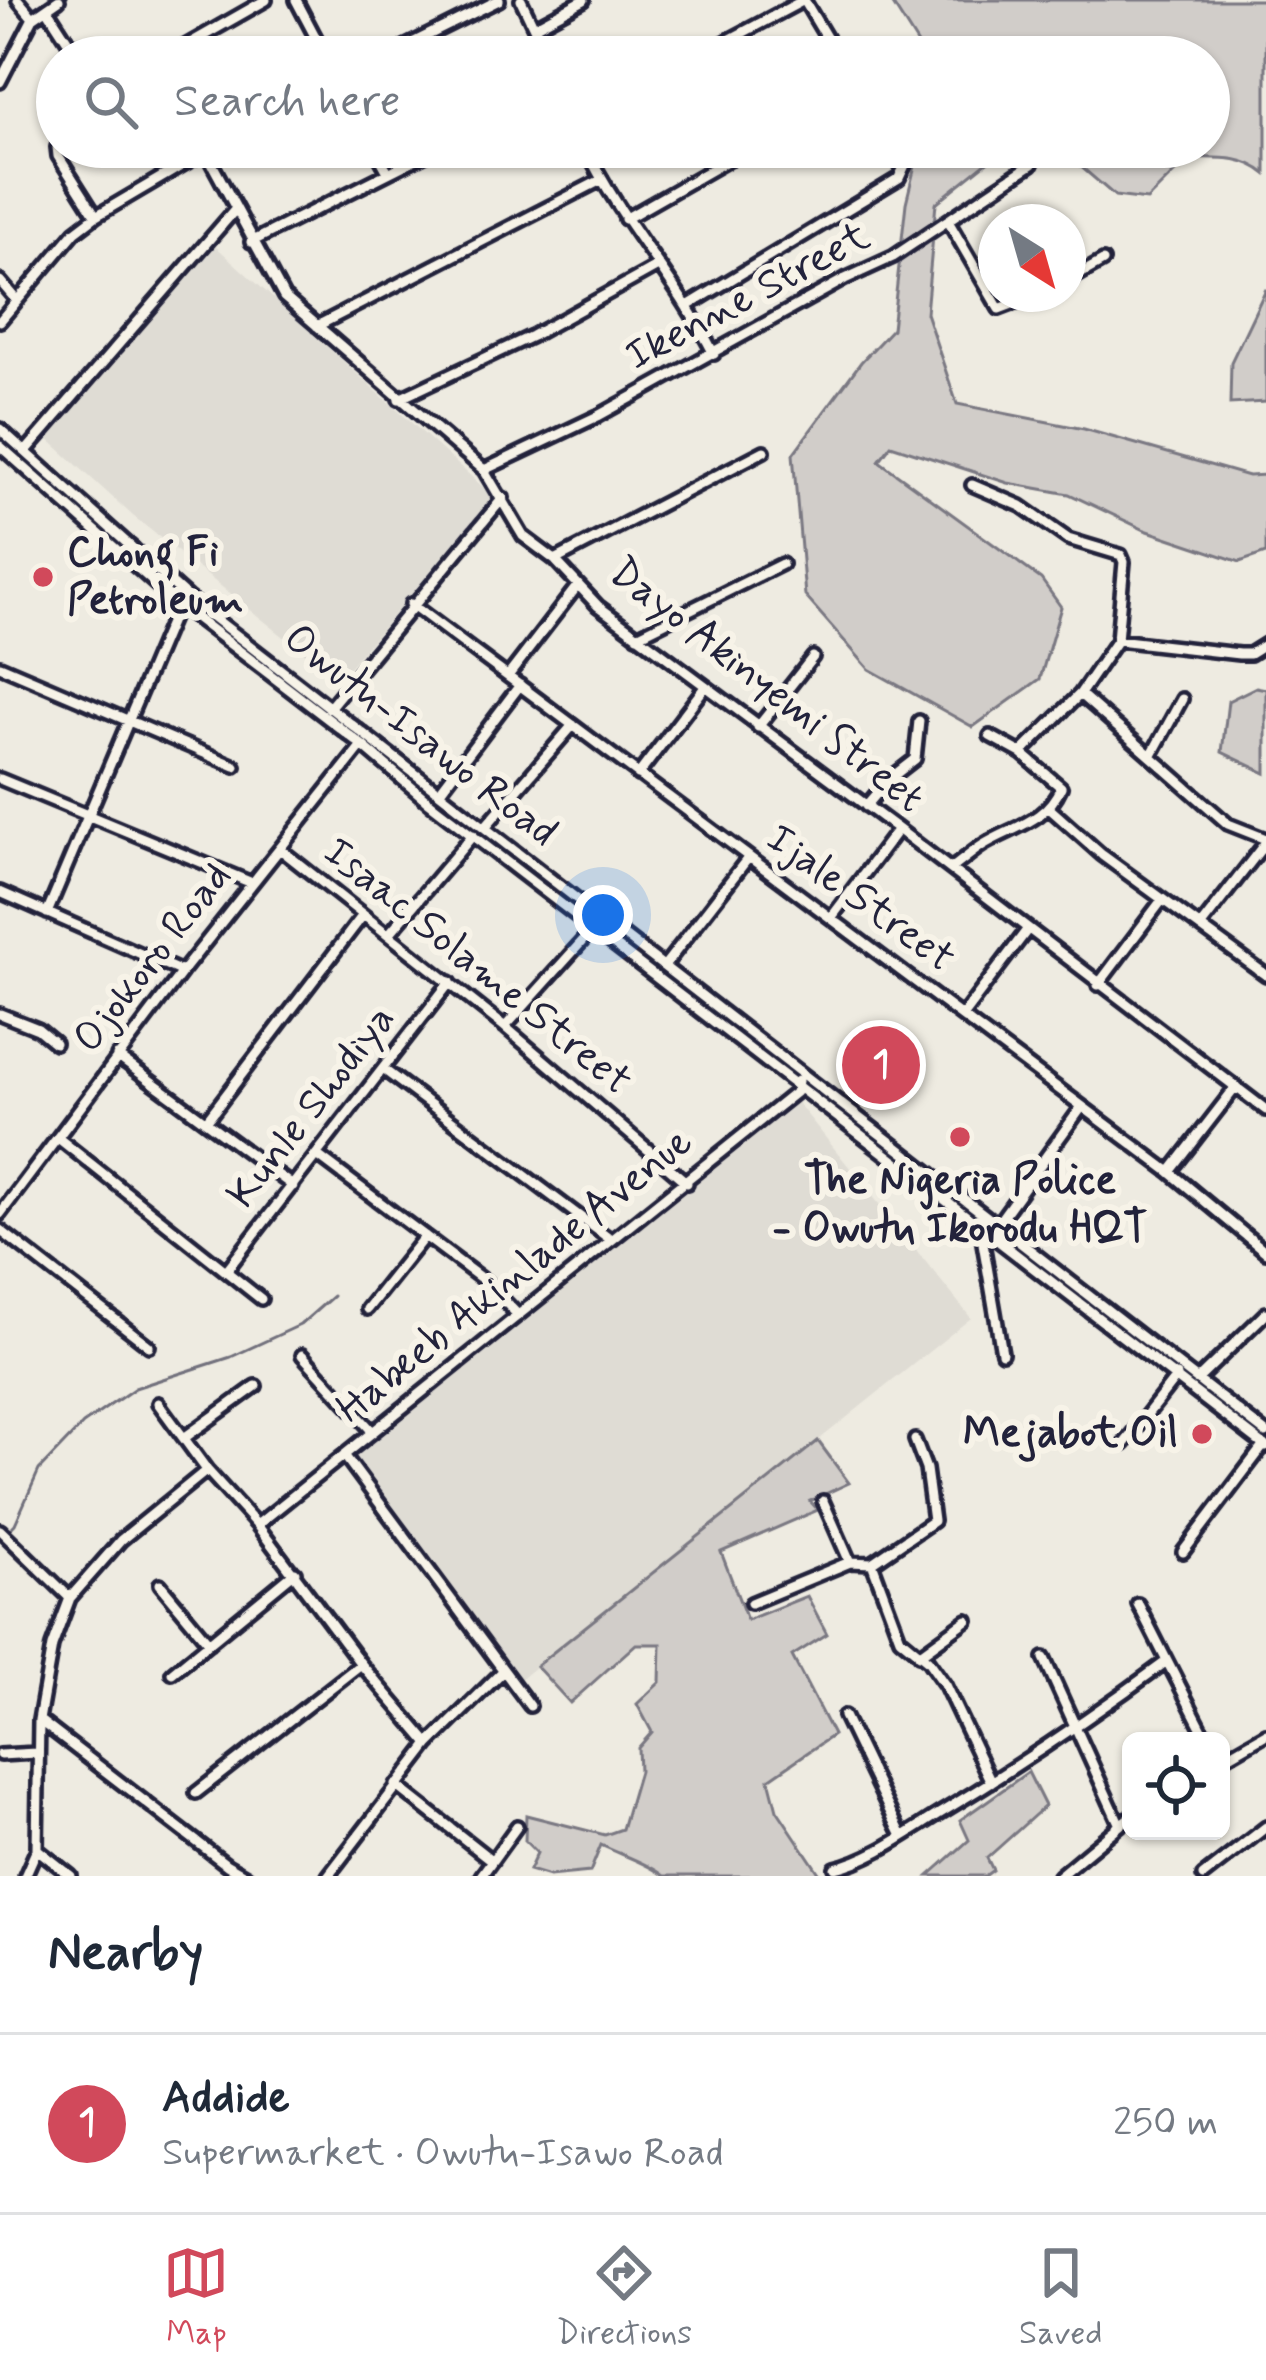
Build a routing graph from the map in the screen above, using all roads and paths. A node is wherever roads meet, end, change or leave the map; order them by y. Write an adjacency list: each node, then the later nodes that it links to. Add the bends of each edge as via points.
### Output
1 (18, 0): 10 (street)
2 (59, 0): 9 (street)
3 (266, 0): 13 (street)
4 (296, 0): 14 (street)
5 (499, 0): 15 (street)
6 (521, 0): 11 (street)
7 (584, 0): 11 (street)
8 (804, 0): 17 (street); 18 (street)
9 (47, 9): 10 (street); 12 (street)
10 (33, 18): 19 (street)
11 (534, 27): 16 (street)
12 (64, 36)
13 (203, 36)
14 (315, 36)
15 (426, 36)
16 (538, 36)
17 (737, 36)
18 (825, 36)
19 (0, 82)
20 (66, 168): 32 (street)
21 (174, 168): 32 (street)
22 (216, 168): 31 (street, Dayo Akinyemi Street)
23 (386, 168): 29 (street)
24 (396, 168): 29 (street)
25 (595, 168): 30 (street)
26 (715, 168): 33 (street)
27 (904, 168): 42 (street)
28 (1026, 168): 34 (street, Ikenne Street)
29 (388, 172): 35 (street)
30 (601, 180): 33 (street); 44 (street)
31 (234, 211): 35 (street, Dayo Akinyemi Street); 49 (street)
32 (96, 216): 41 (street)
33 (626, 219): 37 (street)
34 (948, 221): 39 (street); 45 (street, Ikenne Street)
35 (251, 242): 44 (street, Dayo Akinyemi Street, via 284,297)
36 (1102, 261): 38 (street)
37 (656, 267): 42 (street); 46 (street)
38 (1086, 270)
39 (978, 273)
40 (0, 281): 41 (street)
41 (16, 301): 43 (street)
42 (689, 305): 45 (street)
43 (0, 321)
44 (317, 326): 46 (street, Dayo Akinyemi Street)
45 (714, 354): 51 (street, Ikenne Street)
46 (399, 399): 51 (street, Dayo Akinyemi Street)
47 (0, 429): 49 (street, Owutu-Isawo Road)
48 (0, 446): 57 (street, Owutu-Isawo Road)
49 (26, 451): 69 (street, Owutu-Isawo Road, via 188,597)
50 (764, 451): 54 (street)
51 (484, 470): 53 (street, Dayo Akinyemi Street)
52 (972, 485): 60 (street, via 1068,538 1121,555)
53 (503, 498): 54 (street, Dayo Akinyemi Street, via 523,536); 58 (street)
54 (555, 560): 56 (street, Dayo Akinyemi Street)
55 (782, 564): 59 (street)
56 (578, 585): 59 (street, Dayo Akinyemi Street); 64 (street)
57 (178, 604): 70 (street); 75 (street, Owutu-Isawo Road)
58 (411, 604): 64 (street, Ijale Street); 69 (street)
59 (637, 636): 66 (street, Dayo Akinyemi Street)
60 (1117, 640): 61 (street, via 1239,655); 67 (street)
61 (1266, 644)
62 (813, 657): 73 (street)
63 (0, 666): 70 (street)
64 (508, 676): 65 (street, Ijale Street)
65 (520, 685): 72 (street, Ijale Street); 81 (street)
66 (705, 687): 73 (street, Dayo Akinyemi Street); 79 (street)
67 (1080, 694): 76 (street); 77 (street)
68 (1182, 699): 77 (street)
69 (329, 708): 81 (street, Owutu-Isawo Road)
70 (128, 719): 78 (street); 84 (street)
71 (919, 722): 82 (street, via 915,759)
72 (573, 725): 79 (street, Ijale Street); 85 (street)
73 (758, 727): 82 (street, Dayo Akinyemi Street)
74 (991, 736): 76 (street)
75 (362, 745): 87 (street, Owutu-Isawo Road); 89 (street, Ojokoro Road)
76 (1021, 753): 83 (street, via 1061,787)
77 (1151, 756): 88 (street, via 1228,824)
78 (235, 766)
79 (638, 775): 90 (street, Ijale Street)
80 (0, 779): 84 (street)
81 (440, 791): 85 (street, Owutu-Isawo Road)
82 (866, 806): 86 (street, Dayo Akinyemi Street)
83 (1048, 808): 91 (street); 94 (street)
84 (89, 818): 92 (street); 95 (street)
85 (485, 827): 102 (street, Owutu-Isawo Road)
86 (898, 829): 91 (street, Dayo Akinyemi Street); 97 (street)
87 (473, 835): 99 (street, Owutu-Isawo Road); 101 (street)
88 (1266, 840): 98 (street)
89 (280, 849): 92 (street, Ojokoro Road); 96 (street, Isaac Solame Street)
90 (748, 858): 97 (street, Ijale Street); 102 (street)
91 (951, 869): 100 (street, Dayo Akinyemi Street)
92 (252, 884): 103 (street, Ojokoro Road)
93 (0, 892): 95 (street)
94 (1162, 900): 98 (street); 106 (street)
95 (47, 913): 103 (street)
96 (362, 915): 101 (street, Isaac Solame Street); 119 (street)
97 (831, 918): 108 (street, Ijale Street)
98 (1201, 926): 104 (street)
99 (595, 927): 110 (street); 115 (street, Owutu-Isawo Road)
100 (1028, 930): 106 (street, Dayo Akinyemi Street); 108 (street)
101 (389, 934): 105 (street, Isaac Solame Street)
102 (665, 965): 114 (street, Owutu-Isawo Road)
103 (182, 972): 112 (street, Ojokoro Road)
104 (1266, 975)
105 (450, 982): 110 (street, Isaac Solame Street); 113 (street, Kunle Shodiya)
106 (1098, 985): 116 (street, Dayo Akinyemi Street)
107 (3, 1014): 109 (street); 111 (street)
108 (962, 1016): 117 (street, Ijale Street)
109 (0, 1027)
110 (505, 1027): 123 (street, Isaac Solame Street)
111 (55, 1042)
112 (117, 1056): 119 (street); 120 (street, Ojokoro Road)
113 (383, 1069): 121 (street, Kunle Shodiya); 129 (street)
114 (801, 1070): 115 (street); 126 (street, Owutu-Isawo Road)
115 (797, 1085): 123 (street, Habeeb Akinlade Avenue); 126 (street, Owutu-Isawo Road)
116 (1235, 1088): 118 (street, Dayo Akinyemi Street); 122 (street)
117 (1081, 1108): 122 (street, Ijale Street); 126 (street)
118 (1266, 1110)
119 (207, 1120): 124 (street)
120 (58, 1138): 125 (street, Ojokoro Road); 131 (street)
121 (317, 1155): 124 (street, Kunle Shodiya); 128 (street)
122 (1170, 1172): 130 (street, Ijale Street)
123 (687, 1183): 129 (street, Habeeb Akinlade Avenue)
124 (292, 1186): 131 (street, Kunle Shodiya)
125 (0, 1214)
126 (992, 1229): 137 (street, via 982,1243); 139 (street, Owutu-Isawo Road); 140 (street, Owutu-Isawo Road)
127 (0, 1230): 136 (street)
128 (425, 1236): 133 (street); 135 (street)
129 (611, 1240): 135 (street, Habeeb Akinlade Avenue)
130 (1266, 1252)
131 (226, 1271): 132 (street)
132 (261, 1299)
133 (368, 1309)
134 (1266, 1313): 140 (street)
135 (518, 1316): 143 (street, Habeeb Akinlade Avenue)
136 (149, 1346)
137 (1002, 1354)
138 (302, 1355): 143 (street)
139 (1177, 1376): 146 (street, Owutu-Isawo Road); 147 (street)
140 (1197, 1380): 146 (street, Owutu-Isawo Road)
141 (256, 1386): 144 (street)
142 (158, 1403): 144 (street)
143 (372, 1431): 148 (street, Habeeb Akinlade Avenue)
144 (184, 1438): 149 (street)
145 (915, 1440): 155 (street, via 935,1518)
146 (1265, 1442): 153 (street)
147 (1124, 1444)
148 (344, 1455): 151 (street, Habeeb Akinlade Avenue); 167 (street)
149 (207, 1471): 151 (street); 158 (street, via 121,1540)
150 (823, 1501): 154 (street)
151 (257, 1525): 156 (street)
152 (3, 1534): 158 (street)
153 (1183, 1552)
154 (850, 1562): 155 (street); 159 (street)
155 (872, 1563): 163 (street, via 900,1638)
156 (295, 1572): 162 (street); 166 (street)
157 (160, 1585): 162 (street)
158 (70, 1598): 171 (street)
159 (751, 1603)
160 (1138, 1604): 165 (street)
161 (967, 1620): 163 (street)
162 (209, 1643): 168 (street)
163 (919, 1655): 179 (street, via 945,1684)
164 (1044, 1658): 172 (street)
165 (1167, 1661): 172 (street); 173 (street)
166 (361, 1664): 175 (street); 181 (street)
167 (502, 1672): 169 (street); 175 (street)
168 (172, 1673)
169 (530, 1706)
170 (844, 1716): 186 (street)
171 (39, 1720): 176 (street); 192 (street)
172 (1078, 1727): 179 (street); 183 (street)
173 (1203, 1732)
174 (1266, 1734): 178 (street)
175 (429, 1744): 180 (street)
176 (36, 1753): 177 (street); 187 (street)
177 (0, 1755)
178 (1230, 1755)
179 (991, 1782): 186 (street)
180 (397, 1785): 188 (street); 193 (street)
181 (196, 1792)
182 (1122, 1821): 183 (street)
183 (1119, 1823): 195 (street)
184 (517, 1826): 188 (street)
185 (1266, 1827): 196 (street)
186 (902, 1836): 189 (street)
187 (37, 1849): 190 (street); 191 (street)
188 (491, 1860): 194 (street)
189 (835, 1868)
190 (25, 1876)
191 (71, 1876)
192 (246, 1876)
193 (329, 1876)
194 (481, 1876)
195 (1059, 1876)
196 (1203, 1876)

